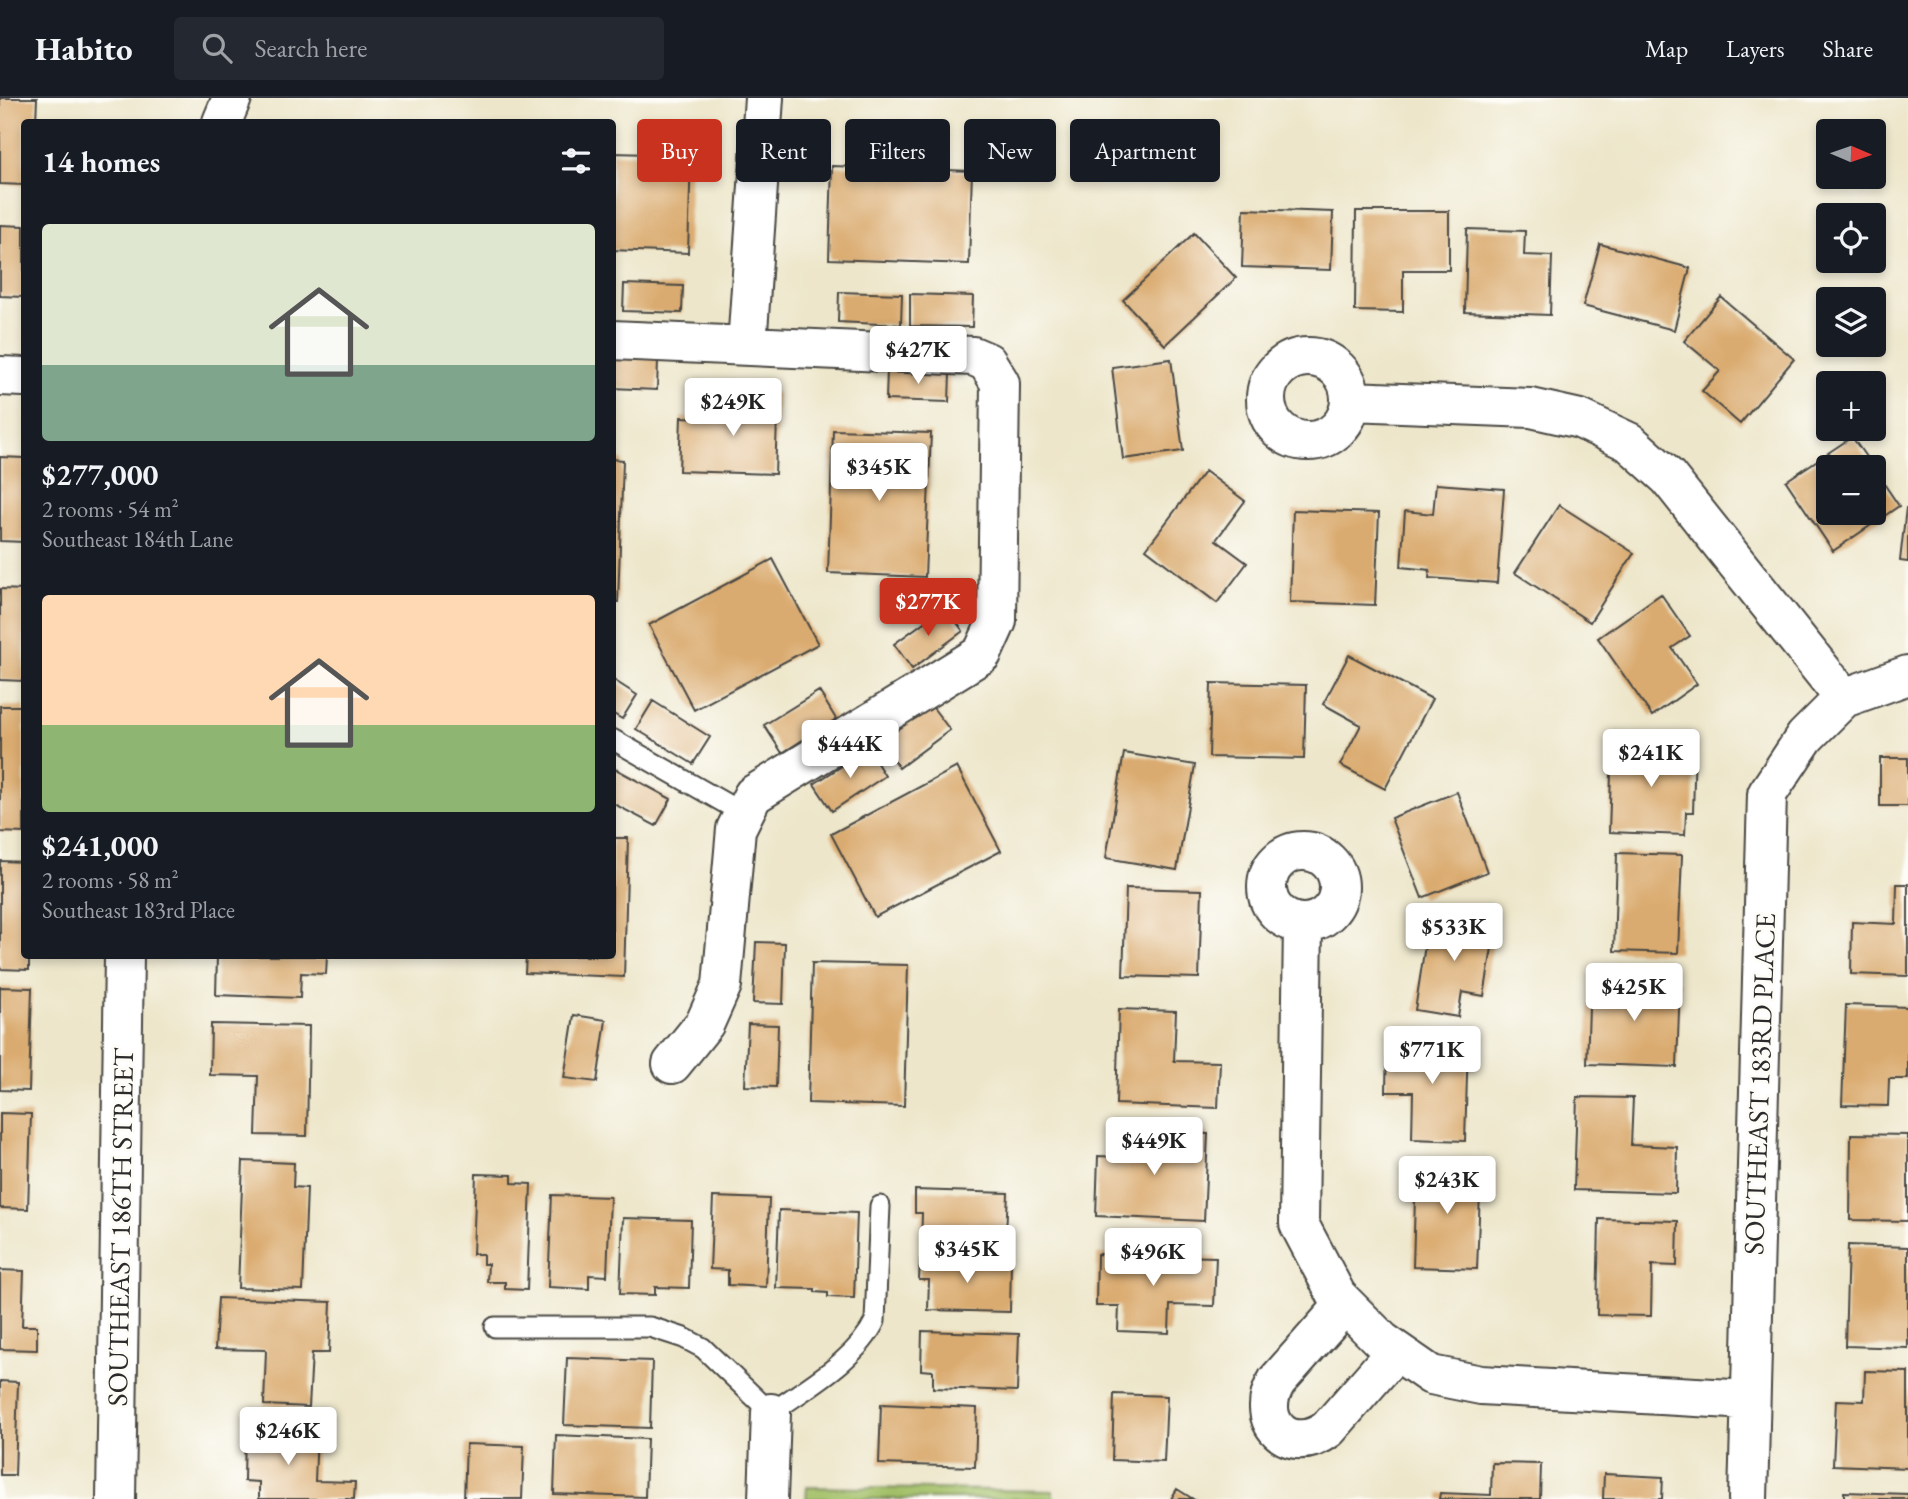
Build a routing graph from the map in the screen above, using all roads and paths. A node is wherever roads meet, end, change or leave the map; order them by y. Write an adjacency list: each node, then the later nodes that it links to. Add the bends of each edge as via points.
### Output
1 (232, 98): 3 (street)
2 (764, 98): 5 (street)
3 (223, 119)
4 (616, 340): 5 (street)
5 (747, 346): 12 (street, via 973,356 987,362 1000,383 997,621 982,654 753,795)
6 (0, 376): 7 (street)
7 (21, 377)
8 (1350, 401): 10 (street, via 1531,408 1580,418 1629,442 1668,477)
9 (1908, 675): 10 (street)
10 (1844, 698): 20 (street, SOUTHEAST 183RD PLACE, via 1805,737 1767,794)
11 (616, 741): 12 (lane)
12 (744, 814): 15 (street, via 736,829 722,985 705,1023)
13 (1303, 923): 17 (street, via 1299,1224)
14 (124, 959): 22 (street, SOUTHEAST 186TH STREET)
15 (672, 1064)
16 (880, 1206): 21 (lane, via 876,1321 868,1337)
17 (1345, 1304): 19 (street); 19 (street, via 1270,1393 1267,1407 1278,1431 1290,1439 1317,1438)
18 (495, 1326): 21 (lane, via 650,1327 703,1348)
19 (1389, 1346): 20 (street, via 1431,1375 1481,1385)
20 (1750, 1400): 24 (street, SOUTHEAST 183RD PLACE)
21 (771, 1413): 23 (street)
22 (116, 1499)
23 (768, 1499)
24 (1748, 1499)

